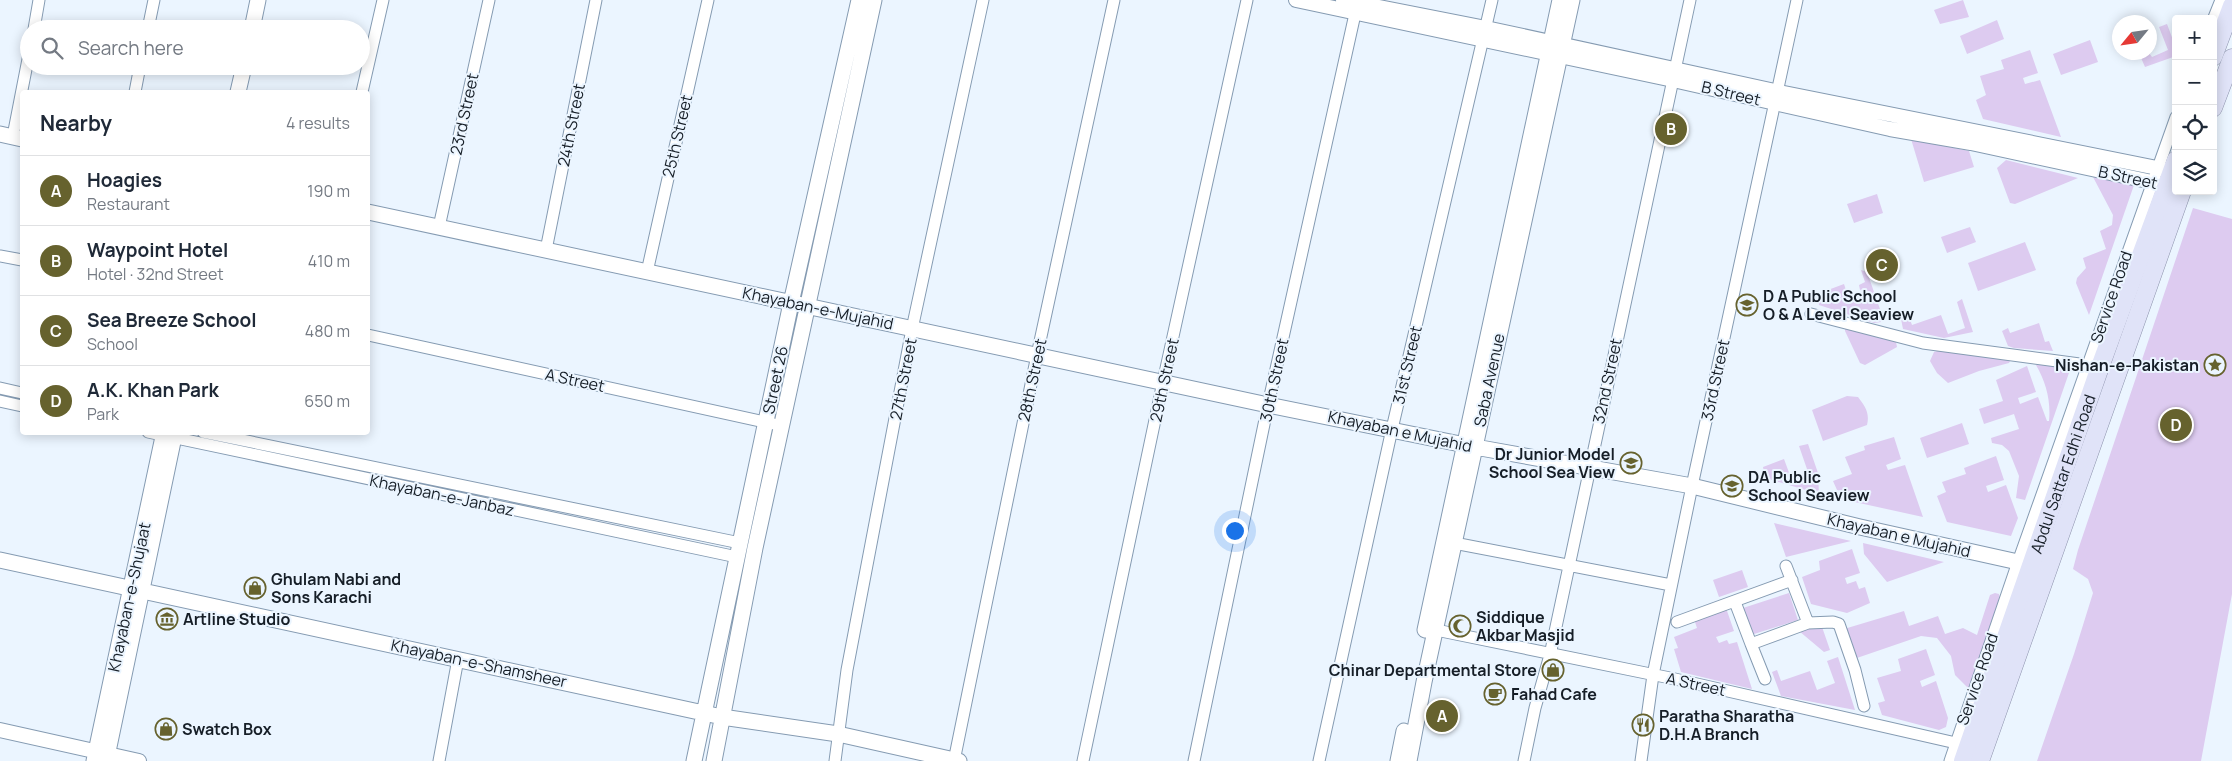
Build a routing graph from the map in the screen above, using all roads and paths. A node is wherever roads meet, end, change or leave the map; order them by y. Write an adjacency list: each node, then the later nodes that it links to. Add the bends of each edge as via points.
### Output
1 (39, 0): 25 (street)
2 (154, 0): 26 (street)
3 (258, 0): 27 (main road)
4 (268, 0): 28 (main road)
5 (383, 0): 32 (street)
6 (489, 0): 52 (street, 23rd Street)
7 (596, 0): 53 (street, 24th Street)
8 (708, 0): 56 (street, 25th Street)
9 (859, 0): 57 (main road, Street 26)
10 (874, 0): 58 (main road, Street 26)
11 (983, 0): 60 (street, 27th Street)
12 (1114, 0): 62 (street, 28th Street)
13 (1247, 0): 64 (street, 29th Street)
14 (1296, 0): 22 (street, B Street)
15 (1343, 0): 22 (street, B Street)
16 (1492, 0): 29 (street, 31st Street)
17 (1560, 0): 31 (main road, Saba Avenue)
18 (1572, 0): 31 (main road, Saba Avenue)
19 (1690, 0): 34 (street, 32nd Street)
20 (1798, 0): 46 (street, 33rd Street)
21 (2221, 0): 24 (street)
22 (1357, 6): 29 (street, B Street); 68 (street, 30th Street)
23 (2232, 6): 30 (main road)
24 (2215, 15)
25 (36, 20)
26 (150, 20)
27 (254, 20)
28 (264, 20)
29 (1485, 34): 31 (street, B Street); 72 (street, 31st Street)
30 (2217, 36)
31 (1556, 50): 34 (street, B Street); 75 (main road, Saba Avenue)
32 (370, 57)
33 (2232, 58): 47 (main road)
34 (1674, 74): 46 (street, B Street); 76 (street, 32nd Street)
35 (25, 75): 40 (street)
36 (138, 75): 41 (street)
37 (242, 75): 42 (main road)
38 (252, 75): 43 (main road)
39 (366, 75): 44 (street)
40 (22, 90)
41 (135, 90)
42 (238, 90)
43 (249, 90)
44 (362, 90)
45 (20, 97): 48 (street)
46 (1777, 98): 50 (street, B Street); 77 (street, 33rd Street)
47 (2214, 105)
48 (12, 136)
49 (2172, 143): 50 (street, Service Road)
50 (2167, 176): 63 (street, Service Road); 83 (main road, Abdul Sattar Edhi Road)
51 (370, 212): 52 (main road, Khayaban-e-Mujahid)
52 (439, 228): 53 (main road, Khayaban-e-Mujahid)
53 (546, 250): 56 (main road, Khayaban-e-Mujahid)
54 (0, 256): 55 (street)
55 (20, 260)
56 (647, 272): 57 (main road, Khayaban-e-Mujahid)
57 (790, 303): 58 (main road, Khayaban-e-Mujahid); 70 (main road, Street 26)
58 (809, 306): 60 (main road, Khayaban-e-Mujahid); 71 (main road, Street 26)
59 (1812, 314): 63 (street, via 1923,343)
60 (912, 329): 62 (main road, Khayaban-e-Mujahid); 100 (street, 27th Street, via 847,670)
61 (370, 334): 70 (street, A Street)
62 (1037, 355): 64 (main road, Khayaban-e-Mujahid); 108 (street, 28th Street)
63 (2087, 365): 83 (street, Service Road)
64 (1163, 382): 68 (main road, Khayaban-e-Mujahid); 109 (street, 29th Street)
65 (0, 388): 66 (street)
66 (20, 393)
67 (0, 401): 69 (street)
68 (1268, 405): 72 (main road, Khayaban e Mujahid); 110 (street, 30th Street)
69 (20, 406)
70 (766, 422): 71 (street, A Street); 79 (main road, Street 26)
71 (783, 426): 98 (main road, Street 26)
72 (1392, 429): 75 (main road, Khayaban e Mujahid); 111 (street, 31st Street)
73 (169, 435): 79 (street, Khayaban-e-Janbaz); 86 (main road, Khayaban-e-Shujaat)
74 (217, 435): 79 (street, Khayaban-e-Janbaz)
75 (1469, 445): 76 (main road, Khayaban e Mujahid); 78 (main road, Saba Avenue); 112 (main road, Saba Avenue)
76 (1588, 468): 77 (main road, Khayaban e Mujahid); 81 (street, 32nd Street)
77 (1692, 486): 83 (main road, Khayaban e Mujahid); 85 (street, 33rd Street)
78 (1454, 543): 81 (street); 90 (main road, Saba Avenue)
79 (739, 550): 97 (main road, Street 26)
80 (0, 560): 86 (main road, Khayaban-e-Shamsheer)
81 (1568, 565): 85 (street); 92 (street, 32nd Street)
82 (1786, 566): 84 (street)
83 (2031, 566): 101 (street, Service Road); 117 (main road, Abdul Sattar Edhi Road); 118 (main road, Abdul Sattar Edhi Road)
84 (1792, 580): 87 (street); 89 (street)
85 (1671, 586): 94 (street, 33rd Street)
86 (136, 590): 93 (main road, Khayaban-e-Shamsheer); 102 (main road, Khayaban-e-Shujaat)
87 (1735, 602): 88 (street); 91 (street)
88 (1677, 622)
89 (1808, 623): 91 (street); 96 (street, via 1839,624)
90 (1436, 630): 92 (street, A Street); 113 (main road, Saba Avenue)
91 (1751, 644): 95 (street)
92 (1550, 655): 94 (street, A Street); 114 (street, 32nd Street)
93 (458, 659): 97 (main road, Khayaban-e-Shamsheer); 104 (street)
94 (1653, 675): 101 (street, A Street); 115 (street, 33rd Street)
95 (1765, 679)
96 (1864, 706)
97 (703, 712): 98 (main road, Khayaban-e-Shamsheer); 105 (main road, Street 26)
98 (722, 717): 100 (main road, Khayaban-e-Shamsheer); 106 (main road, Street 26)
99 (0, 730): 102 (street)
100 (838, 734): 107 (street, 27th Street); 108 (main road, Khayaban-e-Shamsheer)
101 (1956, 743): 116 (street, Service Road)
102 (101, 757): 103 (street)
103 (139, 761)
104 (439, 761)
105 (694, 761)
106 (714, 761)
107 (835, 761)
108 (956, 761)
109 (1084, 761)
110 (1194, 761)
111 (1319, 761)
112 (1398, 761)
113 (1409, 761)
114 (1524, 761)
115 (1640, 761)
116 (1950, 761)
117 (1963, 761)
118 (1980, 761)

